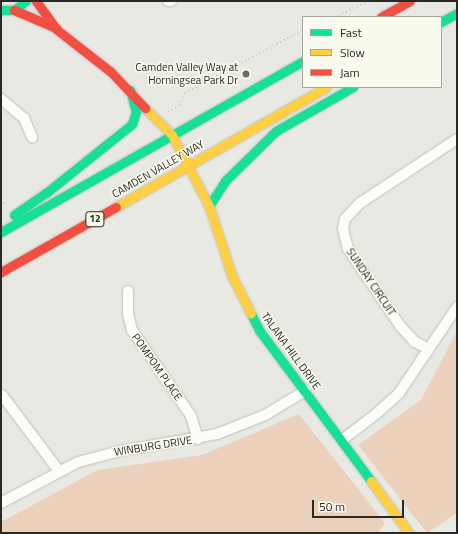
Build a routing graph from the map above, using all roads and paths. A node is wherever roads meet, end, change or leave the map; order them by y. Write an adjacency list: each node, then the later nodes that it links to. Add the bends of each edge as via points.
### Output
1 (26, 1): 6 (main road)
2 (36, 1): 11 (main road)
3 (370, 1): 8 (path)
4 (410, 1): 9 (main road)
5 (1, 10): 6 (main road)
6 (14, 10): 11 (main road)
7 (457, 13): 10 (main road)
8 (337, 16)
9 (383, 16)
10 (442, 21)
11 (56, 29): 16 (main road, TALANA HILL DRIVE)
12 (302, 31): 18 (path, via 186,93 180,105)
13 (302, 62): 19 (main road, CAMDEN VALLEY WAY)
14 (324, 88): 22 (main road, CAMDEN VALLEY WAY / 12)
15 (351, 88): 23 (main road, via 276,131 226,180)
16 (130, 90): 19 (main road, TALANA HILL DRIVE); 24 (main road, via 136,112 132,124 46,193)
17 (1, 98): 20 (street, via 24,118)
18 (172, 110)
19 (172, 134): 22 (main road, TALANA HILL DRIVE); 25 (main road, CAMDEN VALLEY WAY)
20 (32, 137)
21 (457, 139): 29 (street, SUNDAY CIRCUIT, via 360,203 345,220 348,249 401,327 415,342)
22 (188, 165): 23 (main road, TALANA HILL DRIVE); 26 (main road, CAMDEN VALLEY WAY / 12)
23 (209, 206): 30 (main road, TALANA HILL DRIVE, via 232,276 245,306 259,330)
24 (1, 223)
25 (1, 232)
26 (1, 272)
27 (128, 291): 32 (street, POMPOM PLACE, via 128,313 132,330 191,416)
28 (457, 307): 29 (street)
29 (429, 349): 33 (street, via 399,393)
30 (305, 391): 32 (street, WINBURG DRIVE, via 265,415); 33 (main road, TALANA HILL DRIVE)
31 (2, 395): 34 (street)
32 (198, 439): 34 (street, WINBURG DRIVE, via 97,455)
33 (342, 440): 36 (main road, TALANA HILL DRIVE)
34 (59, 471): 35 (street, WINBURG DRIVE)
35 (1, 503)
36 (409, 533)

